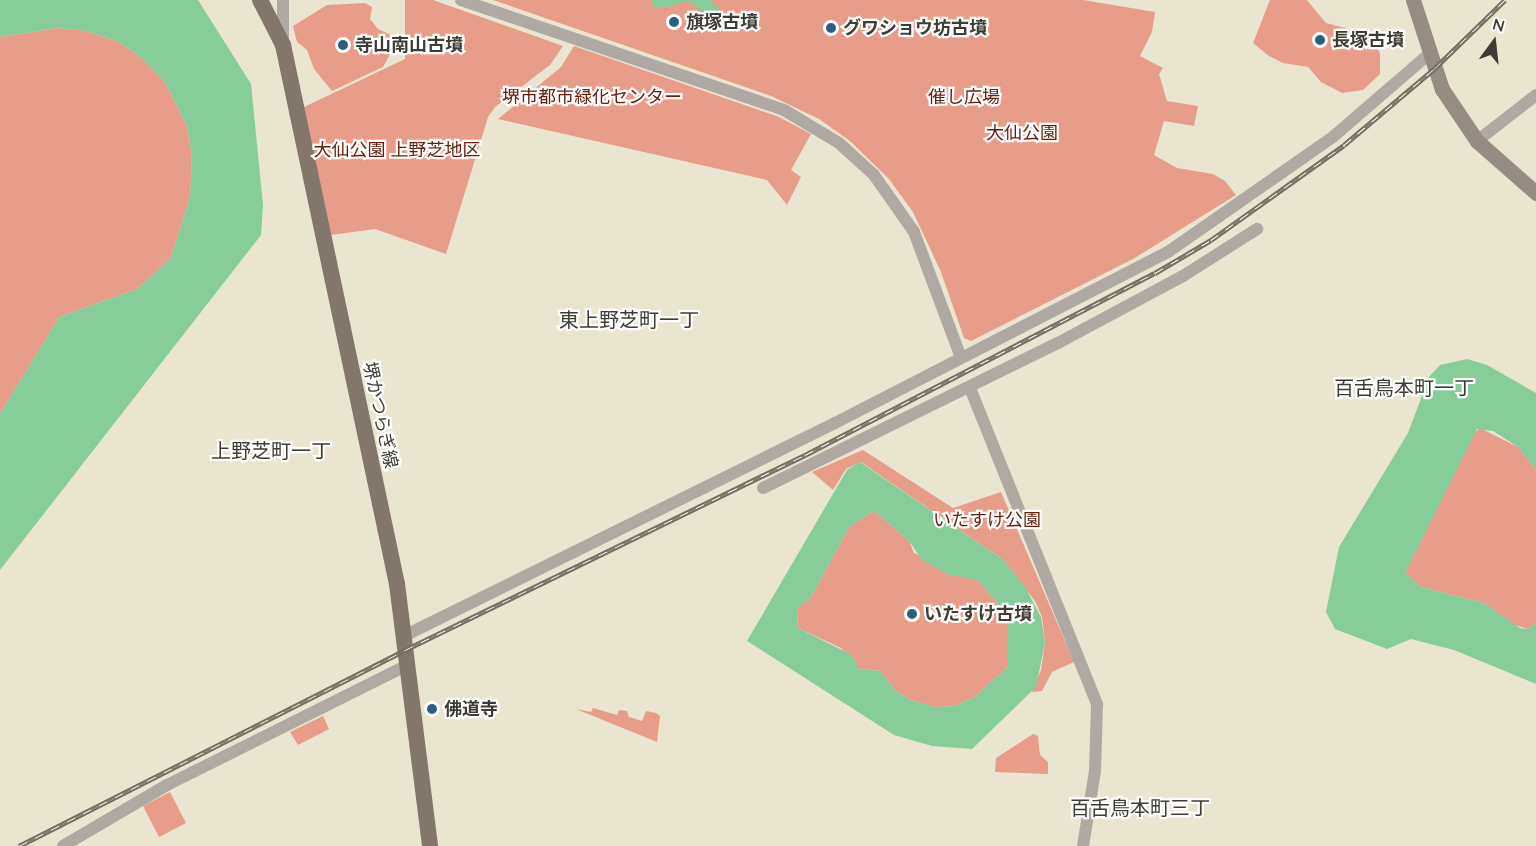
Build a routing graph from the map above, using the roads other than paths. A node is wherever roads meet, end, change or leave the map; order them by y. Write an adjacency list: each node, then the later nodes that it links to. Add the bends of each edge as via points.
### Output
1 (260, 0): 5 (main road, 堺かつらぎ線)
2 (283, 0): 5 (street)
3 (461, 0): 11 (street, via 784,110 839,143 874,175 914,232)
4 (1413, 0): 6 (main road)
5 (283, 45): 14 (main road, 堺かつらぎ線, via 397,584)
6 (1430, 53): 8 (main road, via 1442,88); 11 (street, via 1334,136 1168,252)
7 (1536, 95): 8 (street)
8 (1477, 141): 9 (main road)
9 (1536, 194)
10 (1257, 229): 12 (street, via 1184,276)
11 (961, 358): 14 (street)
12 (970, 388): 13 (street); 18 (street, via 1097,704 1095,771)
13 (763, 488)
14 (404, 636): 15 (main road, 堺かつらぎ線)
15 (408, 665): 16 (street, via 167,785); 17 (main road, 堺かつらぎ線)
16 (63, 846)
17 (430, 846)
18 (1083, 846)

